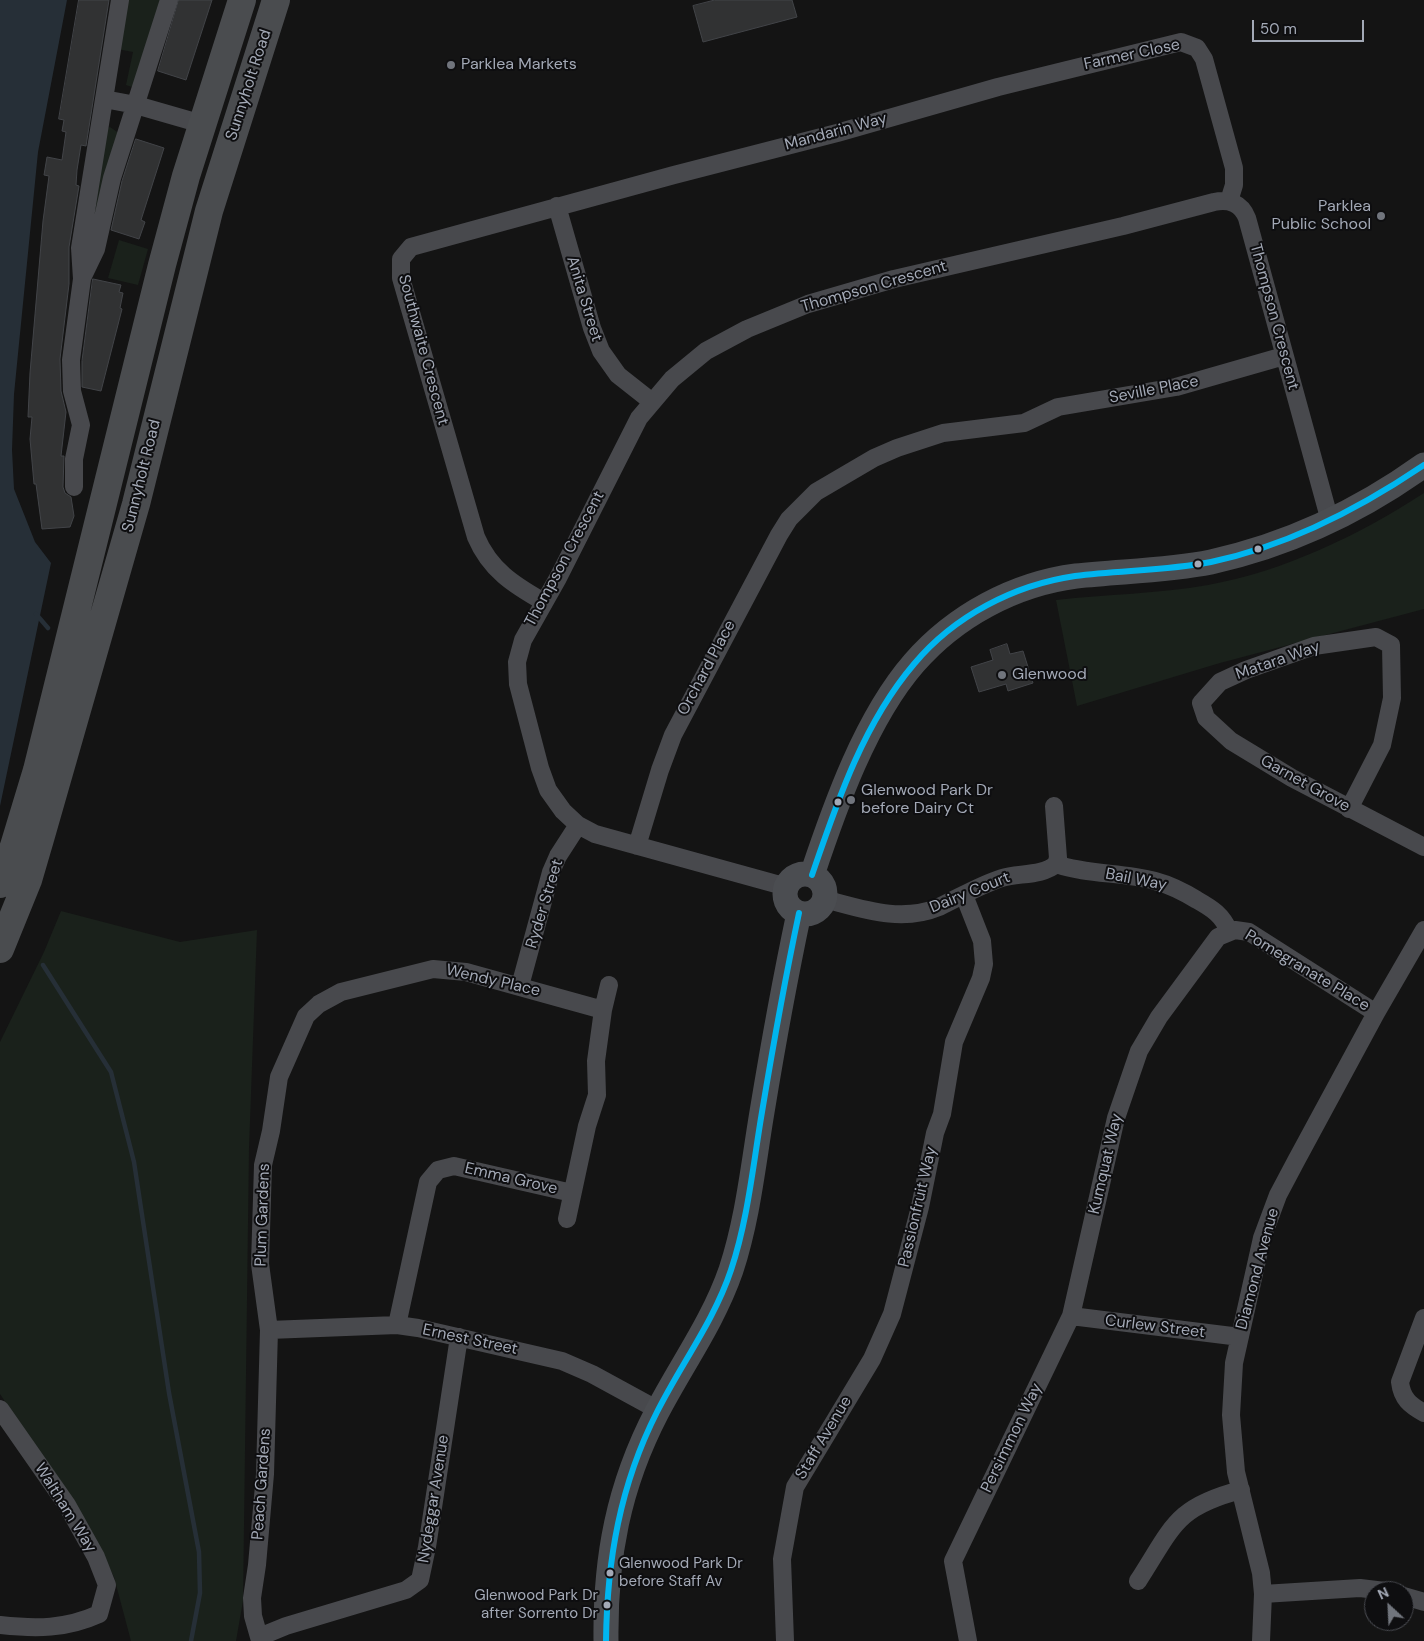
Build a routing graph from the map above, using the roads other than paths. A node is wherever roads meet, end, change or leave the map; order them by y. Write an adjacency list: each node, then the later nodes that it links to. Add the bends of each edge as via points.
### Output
1 (120, 0): 6 (street)
2 (169, 0): 7 (street)
3 (242, 0): 8 (main road, Sunnyholt Road)
4 (276, 0): 35 (main road, Sunnyholt Road, via 209,212 136,504 28,880)
5 (998, 87): 9 (street, Mandarin Way); 10 (street, Farmer Close, via 1174,43 1192,44 1204,59 1234,168)
6 (104, 99): 7 (street); 12 (street, via 80,248)
7 (136, 105): 8 (street); 12 (street, via 106,200 96,249)
8 (202, 124): 28 (main road, Sunnyholt Road, via 162,265 30,797)
9 (674, 175): 11 (street, Southwaite Crescent)
10 (1229, 202): 13 (street, Thompson Crescent, via 1239,206 1247,218); 14 (street, Thompson Crescent, via 1214,202 816,300 747,329 706,351)
11 (557, 206): 14 (street, Anita Street, via 601,351 615,372); 19 (street, Southwaite Crescent, via 416,245 403,255 400,264 401,278 476,537 489,562 501,575)
12 (82, 279): 16 (street, via 71,360 72,392 81,424 74,459)
13 (1284, 356): 17 (street, Seville Place, via 1176,387 1058,407 1024,423 943,433 874,458 822,488); 18 (street, Thompson Crescent)
14 (651, 401): 19 (street, Thompson Crescent, via 632,431)
15 (1424, 465): 18 (street)
16 (74, 488)
17 (805, 504): 24 (street, Orchard Place, via 789,519 779,535 686,707 660,770)
18 (1330, 521): 27 (street, via 1274,544 1210,562 1158,571 1076,576 1042,583 1006,596 948,630 891,694 844,788)
19 (544, 602): 23 (street, Thompson Crescent, via 522,640 517,662 518,684 548,790)
20 (1201, 703): 22 (street, Garnet Grove, via 1206,718 1231,741); 22 (street, Matara Way, via 1220,682 1314,646 1376,637 1391,645 1392,698 1382,745)
21 (1054, 806): 26 (street)
22 (1349, 808): 25 (street, Garnet Grove)
23 (578, 826): 24 (street, Thompson Crescent); 37 (street, Ryder Street, via 551,872)
24 (637, 846): 29 (street, Thompson Crescent)
25 (1424, 848)
26 (1056, 864): 30 (street, Dairy Court, via 1048,870 986,883); 34 (street, Bail Way, via 1070,869 1155,881 1177,889 1214,909)
27 (812, 875): 29 (street, via 798,875); 31 (street, via 822,883)
28 (0, 884)
29 (786, 887): 32 (street, via 787,903)
30 (964, 895): 31 (street, Dairy Court, via 937,908 907,915 874,912); 50 (street, Passionfruit Way, via 979,930 984,964 957,1034 942,1114 892,1314)
31 (824, 899): 32 (street, via 816,911)
32 (799, 913): 52 (street, via 778,1009 750,1198 741,1237 724,1289 705,1331)
33 (1424, 930): 39 (street, Diamond Avenue)
34 (1229, 931): 39 (street, Pomegranate Place, via 1249,932); 41 (street, Pomegranate Place, via 1218,937)
35 (0, 949)
36 (609, 985): 38 (street)
37 (520, 986): 38 (street, Wendy Place); 40 (street, Wendy Place, via 460,971 433,969 342,992 319,1004)
38 (603, 1010): 42 (street, via 596,1061 597,1095)
39 (1376, 1013): 49 (street, Diamond Avenue, via 1278,1195 1262,1238)
40 (306, 1016): 47 (street, Plum Gardens, via 279,1077 263,1165 260,1264)
41 (1159, 1017): 44 (street, Kumquat Way, via 1140,1051 1116,1118)
42 (572, 1193): 43 (street, Emma Grove); 46 (street, Emma Grove, via 454,1166 438,1170 428,1182)
43 (567, 1219)
44 (1070, 1316): 49 (street, Curlew Street); 62 (street, Persimmon Way, via 953,1561)
45 (1424, 1318): 53 (street, via 1396,1395)
46 (397, 1325): 47 (street, Ernest Street); 48 (street, Ernest Street)
47 (269, 1330): 59 (street, Peach Gardens, via 265,1474 252,1598)
48 (459, 1337): 52 (street, Ernest Street, via 562,1361); 59 (street, Nydeggar Avenue, via 428,1547 420,1580 406,1590)
49 (1240, 1337): 54 (street, Diamond Avenue, via 1233,1370 1231,1415)
50 (872, 1359): 61 (street, Staff Avenue, via 794,1487 782,1558)
51 (0, 1409): 58 (street, Waltham Way, via 67,1505 96,1557 107,1586 99,1614 82,1622 60,1627)
52 (658, 1410): 60 (street, via 629,1477 615,1524 606,1581)
53 (1424, 1413)
54 (1241, 1490): 55 (street, via 1207,1500 1180,1517); 57 (street, Diamond Avenue)
55 (1138, 1580)
56 (1364, 1588): 57 (street)
57 (1264, 1594): 63 (street, Diamond Avenue)
58 (0, 1625)
59 (259, 1637)
60 (606, 1641)
61 (785, 1641)
62 (968, 1641)
63 (1261, 1641)

